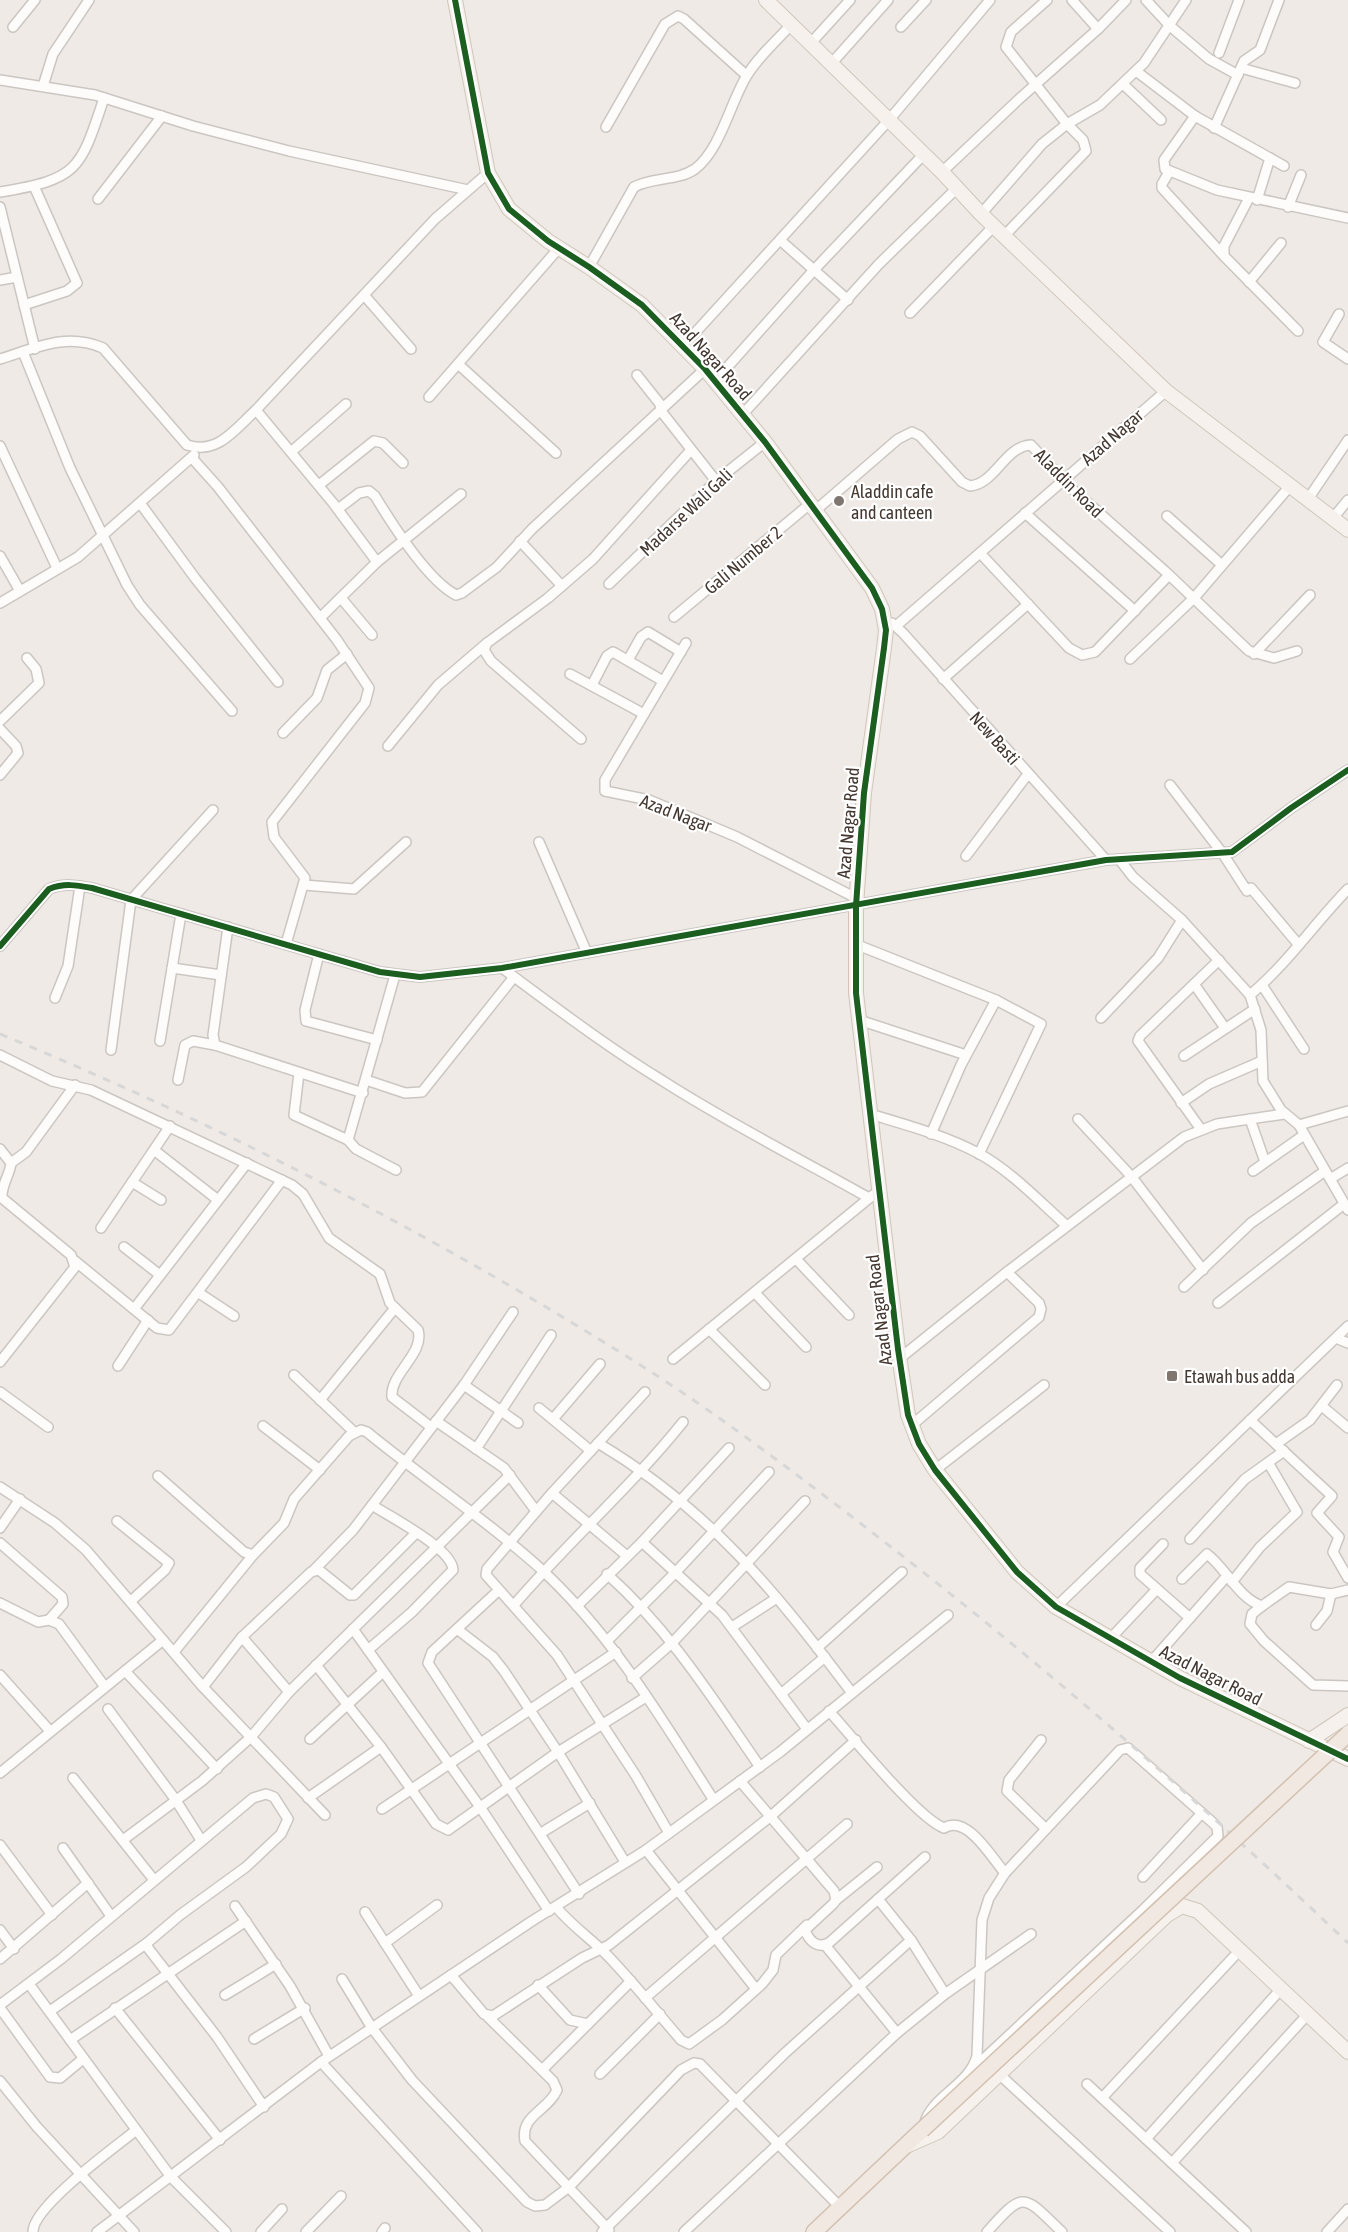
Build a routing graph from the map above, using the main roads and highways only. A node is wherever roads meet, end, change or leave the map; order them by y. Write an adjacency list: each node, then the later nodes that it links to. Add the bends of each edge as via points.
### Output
1 (1348, 1734): 2 (main road, bridge)
2 (817, 2231)

